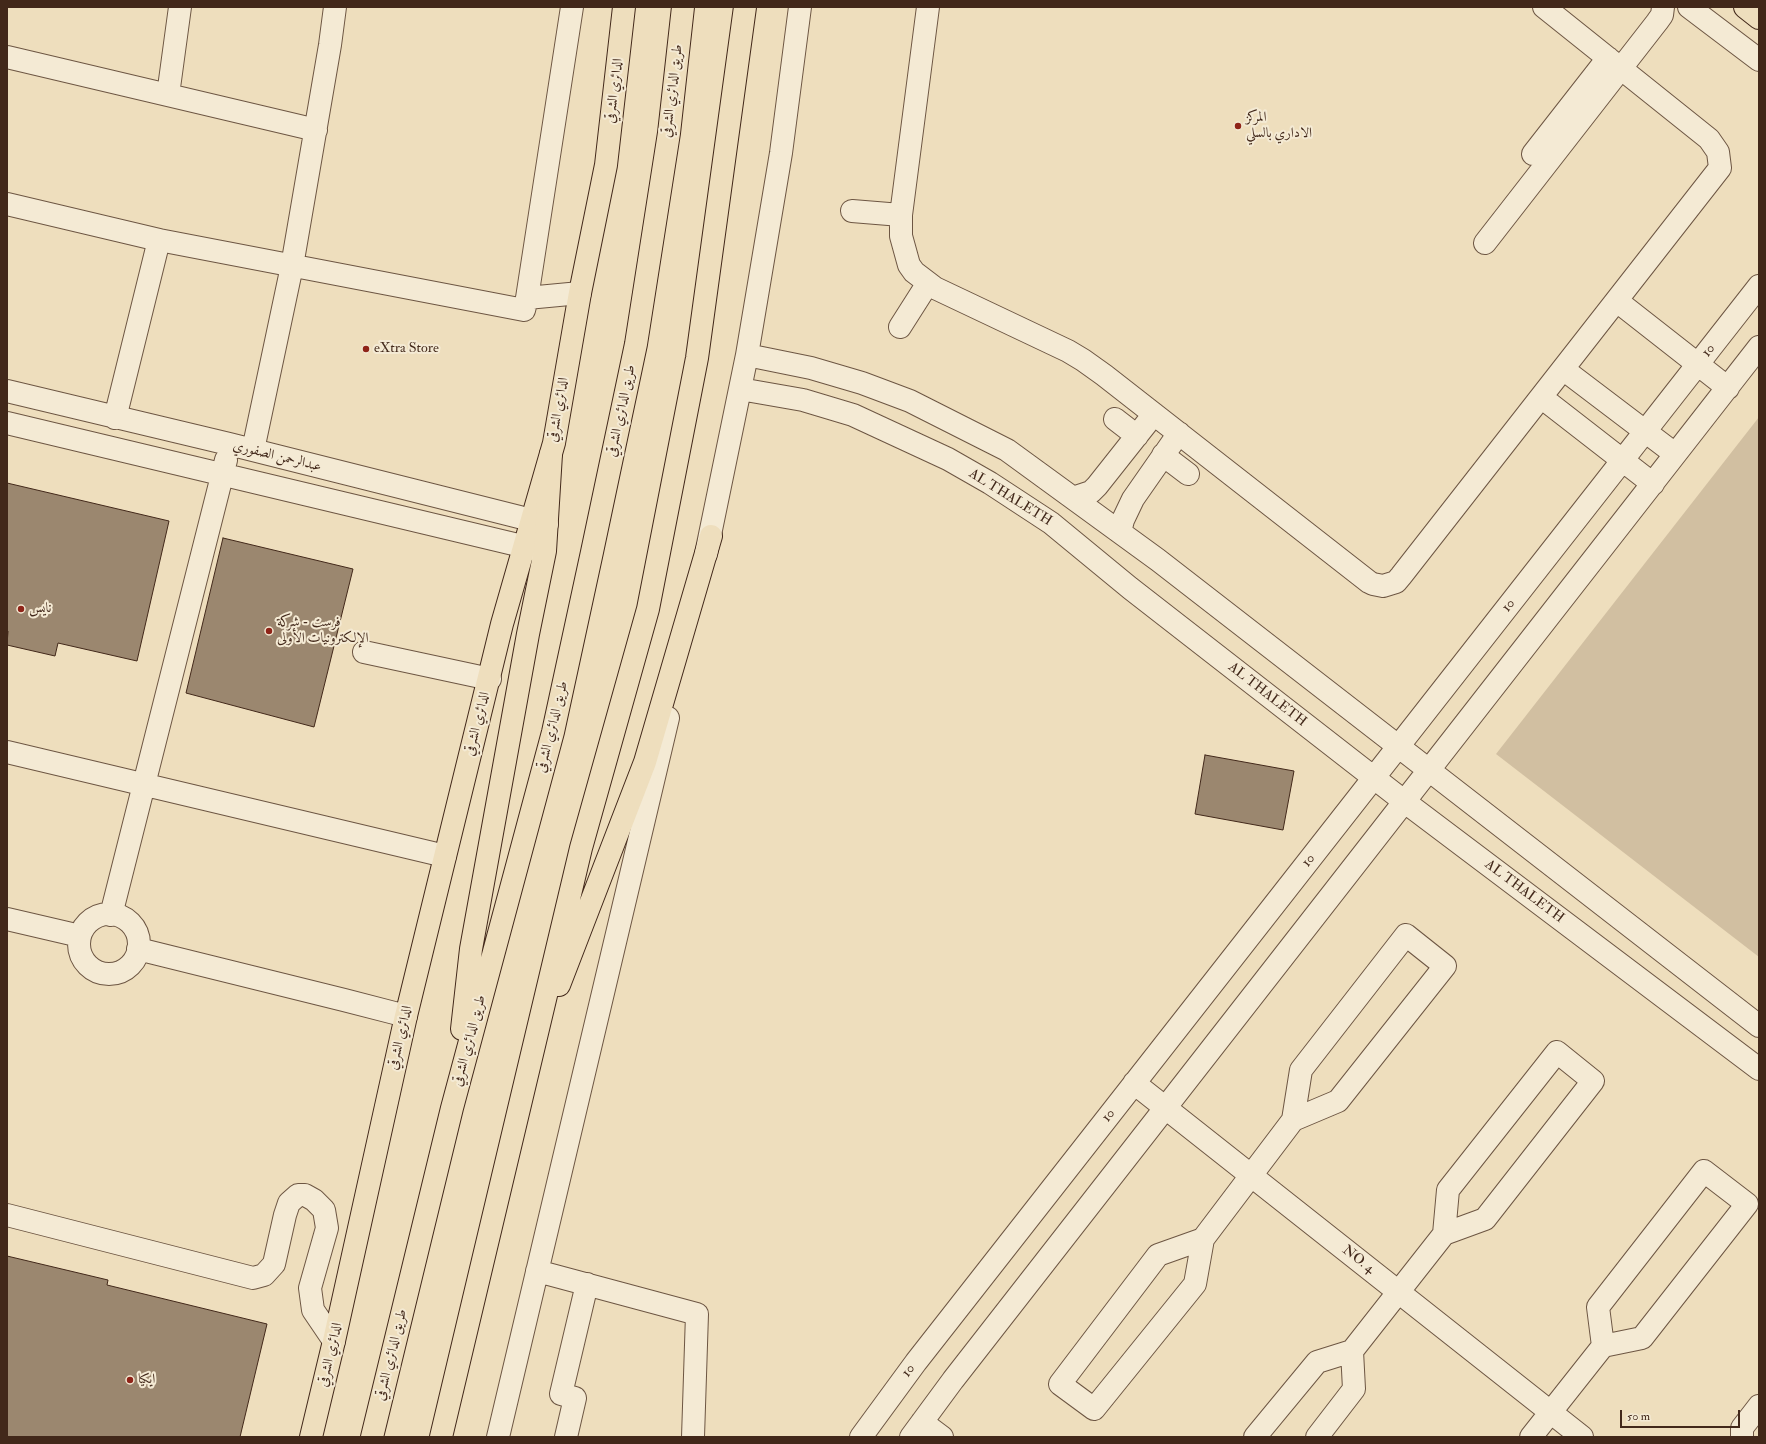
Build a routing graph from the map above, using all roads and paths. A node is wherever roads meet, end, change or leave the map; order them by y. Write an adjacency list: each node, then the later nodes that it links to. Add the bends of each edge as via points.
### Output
1 (180, 7): 17 (street)
2 (334, 7): 18 (street)
3 (572, 7): 29 (street)
4 (624, 7): 28 (main road, الدائري الشرقي, via 606,165)
5 (683, 7): 79 (main road, طريق الدائري الشرقي, via 668,134 631,368 553,732)
6 (745, 7): 76 (main road, via 697,358 648,609 581,848)
7 (800, 7): 33 (street, via 781,153)
8 (928, 7): 22 (street)
9 (1544, 7): 16 (street)
10 (1663, 7): 16 (street, via 1662,15 1657,22)
11 (1690, 7): 15 (street)
12 (1744, 7): 13 (main road)
13 (1759, 18)
14 (7, 57): 17 (street)
15 (1759, 60)
16 (1615, 63): 19 (street); 24 (street); 30 (street, via 1709,139 1718,152 1720,168)
17 (168, 95): 18 (street)
18 (316, 130): 25 (street)
19 (1533, 154)
20 (7, 204): 23 (street)
21 (852, 211): 22 (street)
22 (901, 215): 26 (street, via 901,236 909,265)
23 (159, 240): 25 (street); 41 (street)
24 (1485, 243)
25 (292, 266): 29 (street, via 524,310); 48 (street)
26 (928, 283): 31 (street); 40 (street, via 1068,351)
27 (1759, 286): 34 (street, 10)
28 (580, 293): 29 (street); 56 (main road, الدائري الشرقي)
29 (528, 298)
30 (1617, 301): 34 (street); 35 (street)
31 (900, 327)
32 (1759, 347): 36 (street)
33 (747, 355): 37 (street); 55 (street, via 811,368 910,401 1007,450)
34 (1698, 364): 36 (street); 44 (street, 10)
35 (1563, 369): 39 (street); 44 (street)
36 (1728, 388): 49 (street)
37 (740, 389): 58 (street); 66 (street, AL THALETH, via 803,400 854,415 948,459 990,483 1051,523 1136,593)
38 (7, 391): 41 (street, عبدالرحمن الصفوري)
39 (1541, 398): 45 (street, via 1396,582 1383,586 1369,582); 51 (street)
40 (1154, 414): 45 (street); 46 (street)
41 (115, 418): 47 (street, عبدالرحمن الصفوري)
42 (1116, 419): 46 (street)
43 (7, 423): 52 (street, عبدالرحمن الصفوري)
44 (1646, 431): 49 (street); 51 (street, 10)
45 (1179, 433): 50 (street)
46 (1137, 436): 55 (street, via 1091,492)
47 (229, 444): 48 (street, عبدالرحمن الصفوري); 52 (street)
48 (253, 450): 56 (street, عبدالرحمن الصفوري)
49 (1675, 454): 54 (street)
50 (1163, 455): 53 (street); 57 (street, via 1130,505)
51 (1622, 461): 54 (street); 63 (street, 10)
52 (222, 474): 59 (street, عبدالرحمن الصفوري); 67 (street)
53 (1188, 474)
54 (1652, 484): 65 (street)
55 (1073, 498): 57 (street)
56 (539, 523): 59 (main road, الدائري الشرقي); 60 (main road)
57 (1120, 532): 63 (street)
58 (711, 536): 76 (main road, via 646,762); 86 (street)
59 (524, 546): 60 (street, عبدالرحمن الصفوري); 62 (main road, الدائري الشرقي)
60 (545, 551): 79 (main road, via 472,949)
61 (364, 652): 62 (street)
62 (490, 679): 69 (main road, الدائري الشرقي)
63 (1398, 747): 65 (street); 66 (street, 10)
64 (7, 752): 67 (street)
65 (1429, 771): 68 (street); 75 (street)
66 (1374, 778): 68 (street, AL THALETH); 78 (street, 10)
67 (144, 784): 69 (street); 70 (street)
68 (1404, 802): 77 (street, AL THALETH); 80 (street)
69 (445, 856): 74 (main road, الدائري الشرقي)
70 (111, 915): 72 (street, via 105,914 90,919 80,932); 73 (street, via 120,915 133,926)
71 (7, 919): 72 (street)
72 (80, 936): 73 (street, via 79,947 84,961 97,972 112,974 127,968 137,955)
73 (138, 949): 74 (street)
74 (406, 1016): 89 (main road, الدائري الشرقي)
75 (1759, 1026)
76 (527, 1068): 98 (main road)
77 (1759, 1070)
78 (1134, 1084): 80 (street, NO. 4); 103 (street, 10, via 916,1362)
79 (452, 1108): 97 (main road, طريق الدائري الشرقي)
80 (1165, 1108): 82 (street, NO. 4); 95 (street)
81 (1293, 1120): 81 (street, via 1301,1070 1406,936 1444,966 1338,1101); 82 (street)
82 (1250, 1175): 85 (street); 88 (street, NO. 4)
83 (7, 1215): 89 (street, via 252,1278 264,1275 274,1264 289,1203 298,1195 305,1195 324,1210 327,1228 310,1288 313,1310)
84 (1444, 1234): 84 (street, via 1448,1190 1557,1052 1593,1081 1485,1219); 88 (street)
85 (1203, 1239): 85 (street, via 1158,1255 1060,1384 1094,1409 1195,1284)
86 (537, 1271): 87 (street); 92 (street)
87 (587, 1284): 101 (street, via 561,1394 575,1398); 102 (street, via 697,1314)
88 (1398, 1292): 91 (street); 94 (street, NO. 4)
89 (334, 1341): 96 (main road, الدائري الشرقي)
90 (1603, 1346): 90 (street, via 1598,1307 1704,1171 1747,1204 1642,1338); 94 (street)
91 (1352, 1351): 105 (street, via 1317,1362); 106 (street, via 1354,1389)
92 (506, 1403): 99 (street); 100 (street)
93 (1759, 1406): 109 (street, via 1742,1428)
94 (1551, 1412): 107 (street); 108 (street, NO. 4)
95 (916, 1430): 104 (street)
96 (310, 1437)
97 (372, 1437)
98 (441, 1437)
99 (498, 1437)
100 (511, 1437)
101 (566, 1437)
102 (692, 1437)
103 (861, 1437)
104 (942, 1437)
105 (1255, 1437)
106 (1317, 1437)
107 (1531, 1437)
108 (1582, 1437)
109 (1742, 1437)

